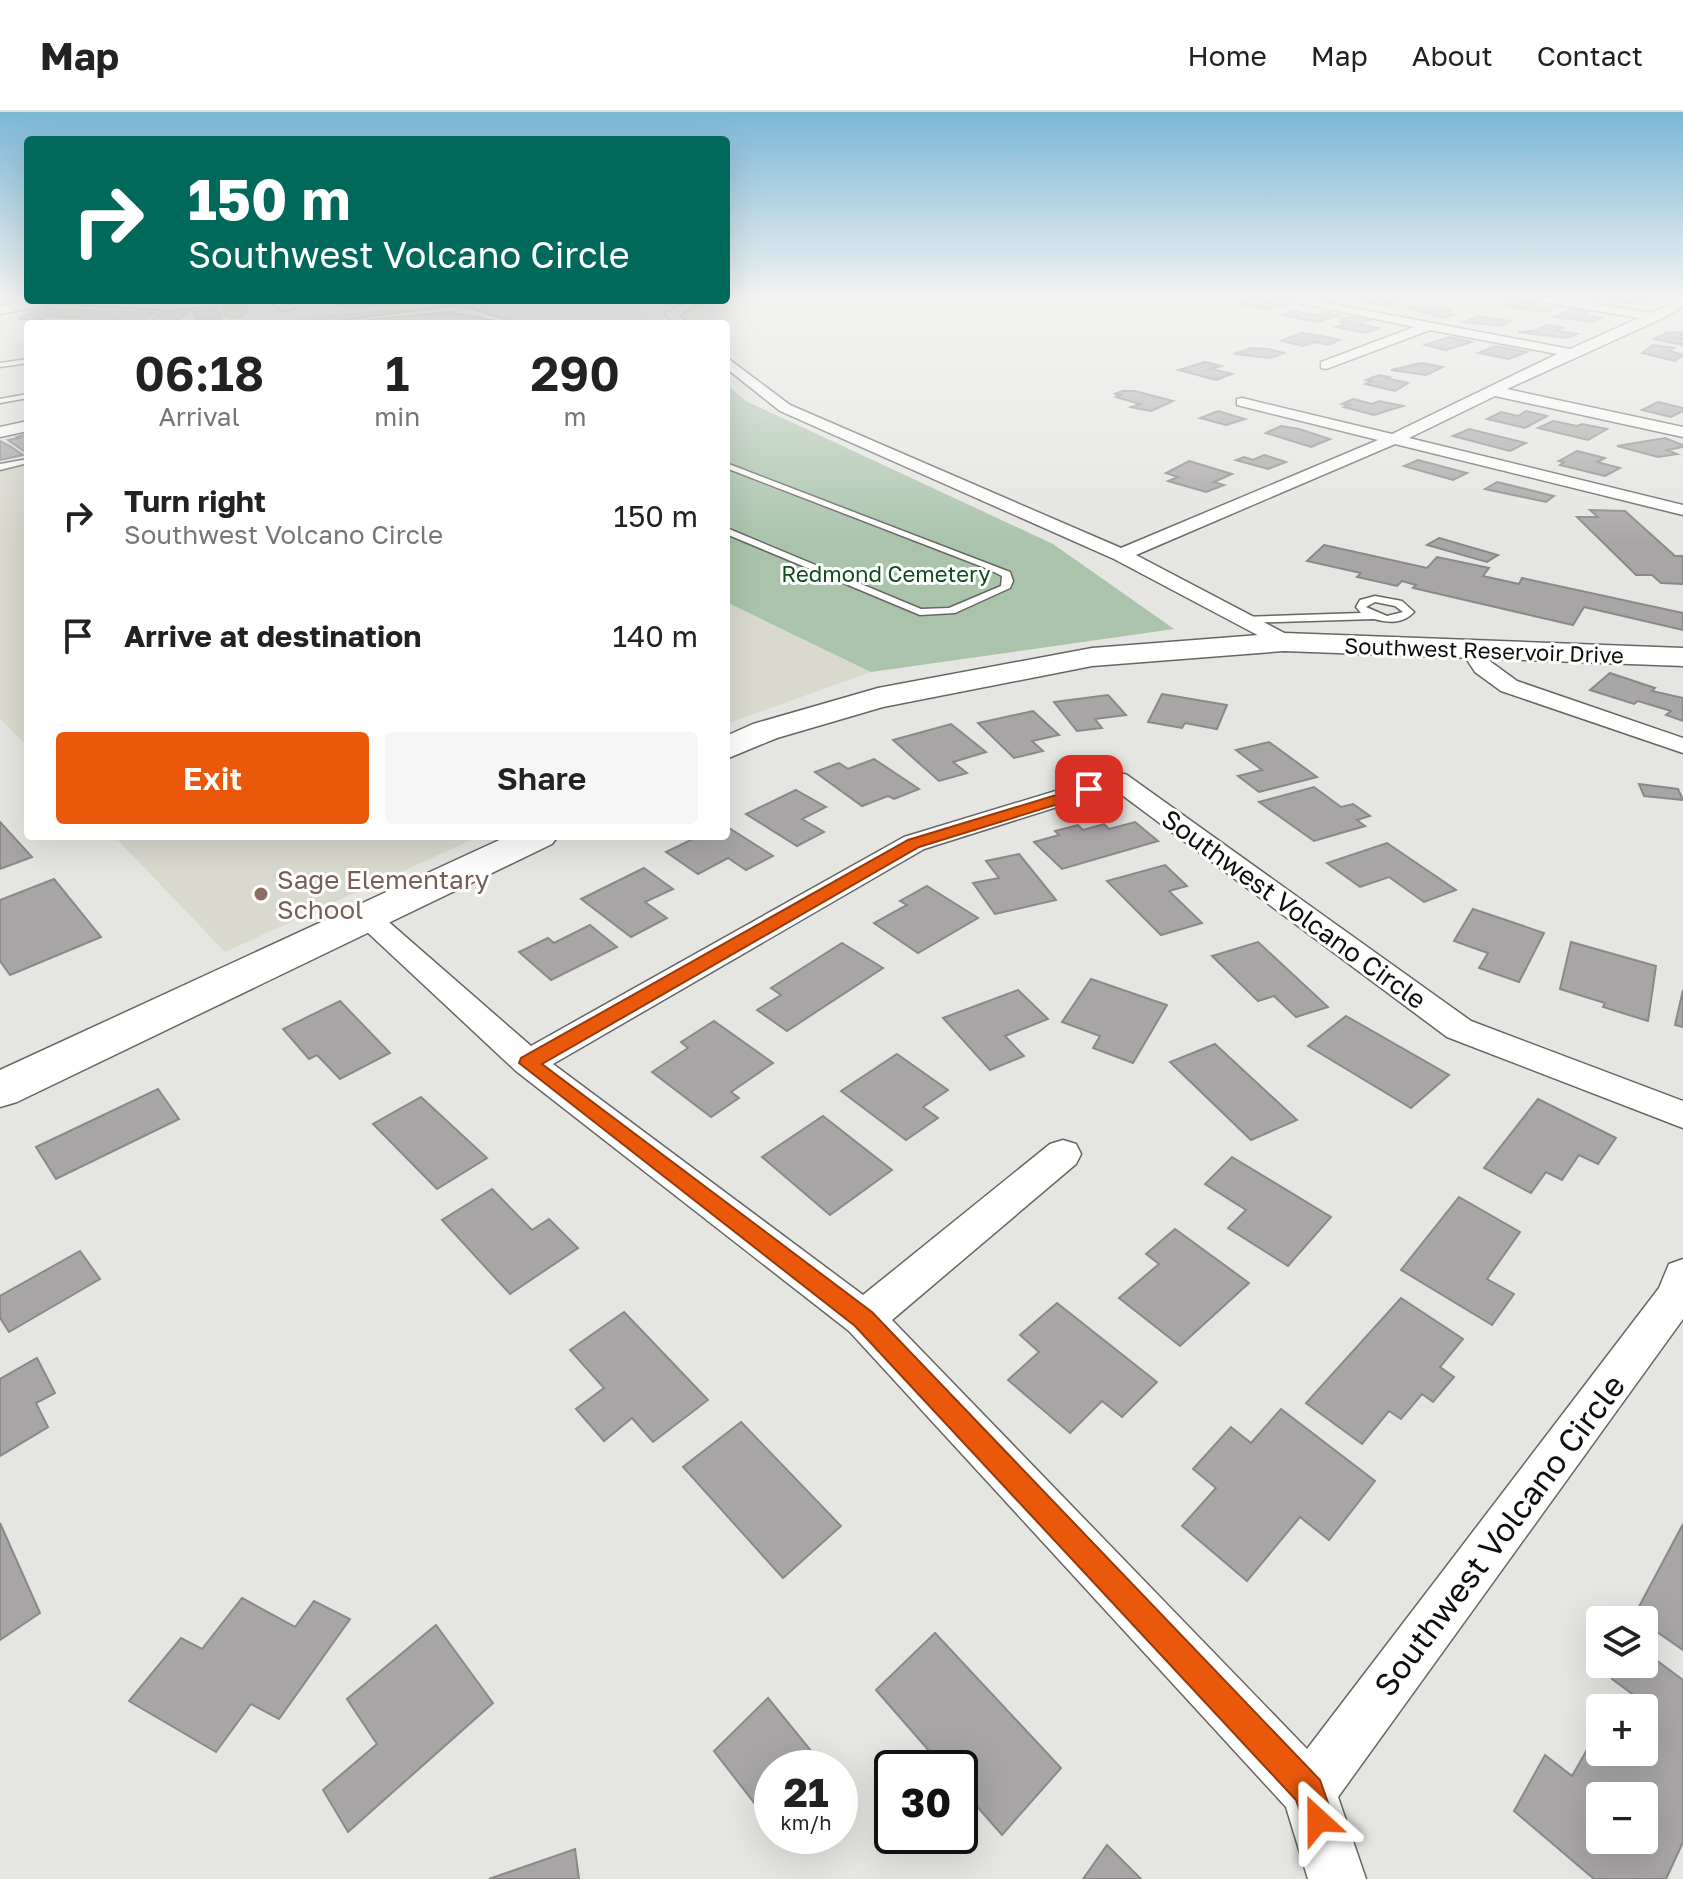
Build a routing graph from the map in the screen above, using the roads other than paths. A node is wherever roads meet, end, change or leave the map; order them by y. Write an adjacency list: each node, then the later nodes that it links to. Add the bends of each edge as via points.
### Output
1 (748, 378): 16 (street, via 785,408)
2 (1519, 378): 3 (street)
3 (1494, 391): 9 (street); 10 (street)
4 (24, 397): 5 (lane)
5 (0, 401)
6 (1242, 402): 10 (street)
7 (24, 427): 8 (street)
8 (0, 432)
9 (1683, 432)
10 (1394, 439): 14 (street); 16 (street)
11 (24, 462): 12 (lane)
12 (0, 467)
13 (730, 467): 15 (lane, via 991,567 1007,574 1008,581 1005,588 951,611 920,612)
14 (1683, 510)
15 (730, 533)
16 (1121, 555): 18 (street)
17 (1374, 616): 18 (lane)
18 (1243, 620): 19 (street)
19 (1284, 642): 20 (street, Southwest Reservoir Drive); 23 (street, Southwest Reservoir Drive, via 1092,657 978,677 864,702 765,731)
20 (1471, 649): 21 (street, Southwest Reservoir Drive); 22 (street, via 1483,667 1509,686)
21 (1683, 657)
22 (1683, 746)
23 (730, 747)
24 (530, 840): 25 (street)
25 (365, 916): 26 (street); 27 (street)
26 (528, 1063): 28 (street, Southwest Volcano Circle, via 914,843 1118,780 1459,1029); 31 (street)
27 (0, 1090)
28 (1683, 1115)
29 (1063, 1154): 31 (street)
30 (1683, 1276): 32 (street, Southwest Volcano Circle, via 1677,1295)
31 (864, 1319): 32 (street)
32 (1309, 1791): 33 (street)
33 (1337, 1879)

